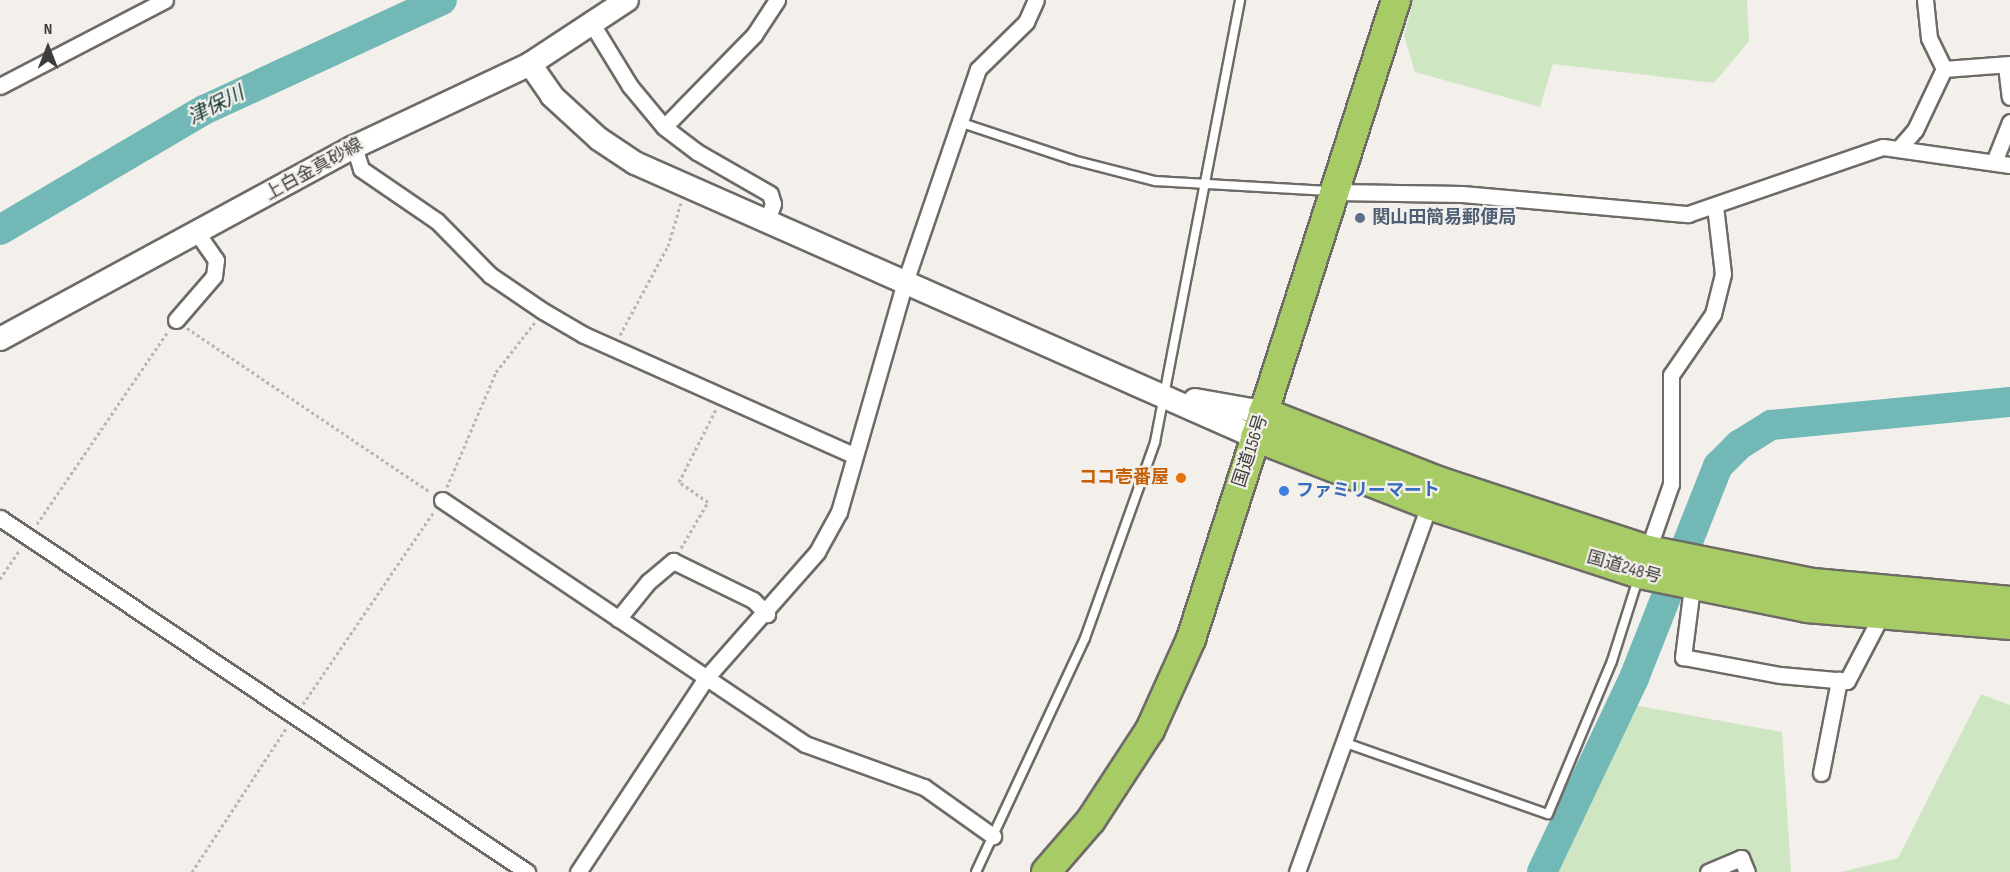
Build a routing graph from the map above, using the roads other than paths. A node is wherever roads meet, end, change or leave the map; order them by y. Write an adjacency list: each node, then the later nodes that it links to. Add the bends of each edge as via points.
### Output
1 (165, 0): 12 (street)
2 (627, 0): 8 (street, 上白金真砂線)
3 (777, 0): 16 (street, via 754,35)
4 (1036, 0): 14 (street, via 1026,22 978,69)
5 (1240, 0): 21 (lane)
6 (1396, 0): 22 (highway, 国道156号)
7 (1925, 0): 11 (street, via 1929,38)
8 (592, 24): 9 (street, 上白金真砂線); 16 (street, via 630,86)
9 (530, 64): 18 (street, 上白金真砂線); 24 (street, via 552,96 599,139 635,164)
10 (2008, 65): 11 (street); 13 (street)
11 (1944, 69): 17 (street, via 1915,130)
12 (0, 86)
13 (2010, 97)
14 (959, 122): 21 (lane, via 1085,163 1155,181); 26 (street)
15 (2010, 122): 19 (street)
16 (664, 127): 24 (street, via 697,152 770,194 773,204)
17 (1901, 146): 19 (street); 23 (street, via 1857,154)
18 (354, 147): 25 (street, 上白金真砂線); 31 (street, via 361,169 437,221 490,275 543,311 614,348)
19 (1994, 162): 20 (street)
20 (2010, 165)
21 (1203, 185): 22 (lane); 29 (lane)
22 (1334, 192): 23 (street, via 1462,194 1688,214); 30 (highway, 国道156号)
23 (1715, 207): 35 (street, via 1723,274 1713,314 1671,375 1671,484)
24 (766, 223): 26 (street)
25 (198, 234): 27 (street, via 216,260 214,276); 28 (street, 上白金真砂線)
26 (904, 285): 29 (street); 31 (street)
27 (176, 320)
28 (0, 339)
29 (1165, 394): 30 (street); 46 (lane, via 1137,499 1085,638)
30 (1259, 424): 33 (highway, 国道248号); 35 (highway, 国道248号, via 1438,481); 50 (highway, 国道156号, via 1191,639 1150,730 1091,820)
31 (854, 455): 38 (street, via 839,512 817,552)
32 (442, 500): 40 (street)
33 (1430, 505): 35 (highway, 国道248号); 44 (street)
34 (0, 518): 47 (street)
35 (1644, 562): 36 (highway, 国道248号); 37 (highway, 国道248号); 44 (lane, via 1612,661 1548,814)
36 (1692, 587): 39 (highway, 国道248号, via 1808,608); 43 (street, via 1683,657 1780,675)
37 (2010, 601)
38 (767, 614): 40 (street, via 753,600 674,561 648,582); 42 (street)
39 (1881, 616): 41 (highway, 国道248号); 43 (street, via 1847,681)
40 (618, 620): 42 (street)
41 (2010, 625)
42 (706, 678): 46 (street, via 805,744 924,787); 48 (street)
43 (1839, 680): 45 (street)
44 (1346, 743): 51 (street)
45 (1821, 773)
46 (993, 836): 49 (lane)
47 (527, 872)
48 (578, 872)
49 (976, 872)
50 (1046, 872)
51 (1297, 872)
52 (1708, 872): 53 (street, via 1741,858)
53 (1747, 872)

